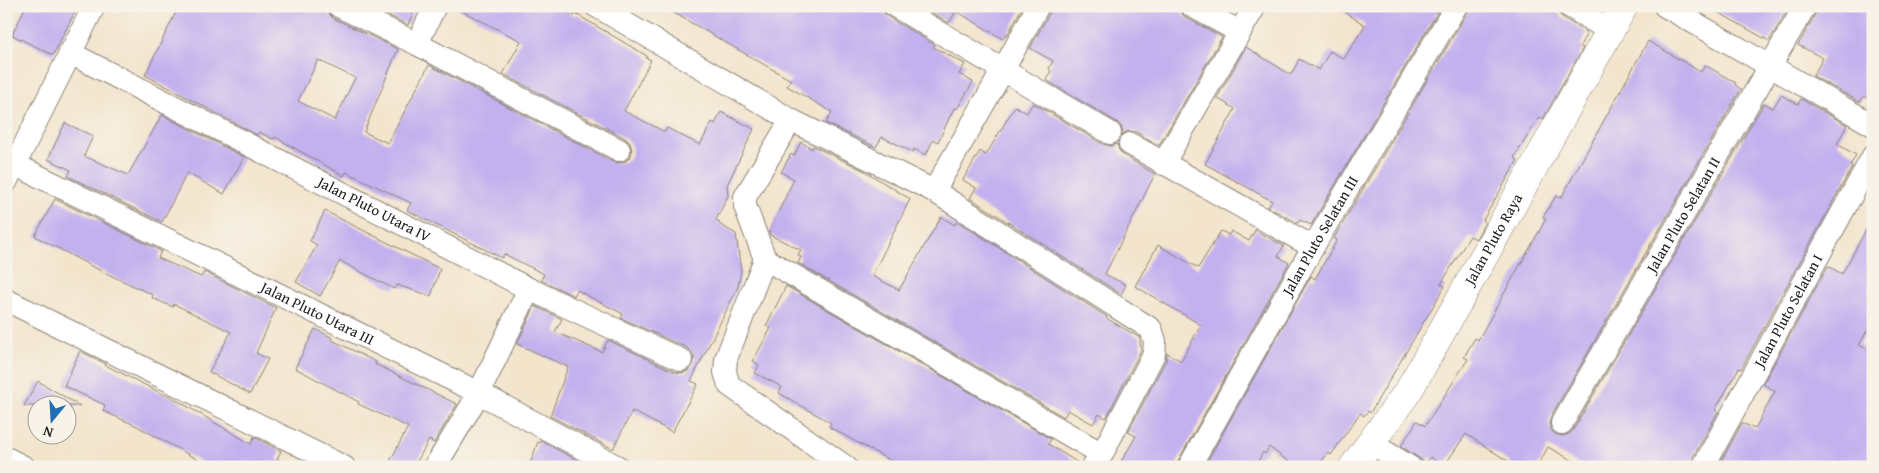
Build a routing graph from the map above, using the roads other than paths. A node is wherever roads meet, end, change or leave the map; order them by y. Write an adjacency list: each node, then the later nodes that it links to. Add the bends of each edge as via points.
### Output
1 (94, 6): 17 (street)
2 (340, 6): 16 (street)
3 (435, 6): 16 (street)
4 (596, 6): 20 (street)
5 (895, 6): 19 (street)
6 (1038, 6): 19 (street)
7 (1192, 6): 15 (street)
8 (1255, 6): 15 (street)
9 (1456, 6): 29 (street, Jalan Pluto Selatan III)
10 (1569, 6): 14 (street)
11 (1624, 6): 14 (street, Jalan Pluto Raya)
12 (1665, 6): 18 (street)
13 (1805, 6): 18 (street, Jalan Pluto Selatan II)
14 (1610, 31): 36 (street, Jalan Pluto Raya, via 1409,390)
15 (1240, 32): 26 (street)
16 (417, 44): 24 (street)
17 (70, 53): 27 (street); 31 (street, Jalan Pluto Utara IV)
18 (1771, 66): 21 (street); 35 (street, Jalan Pluto Selatan II)
19 (1003, 70): 22 (street); 28 (street)
20 (791, 120): 28 (street); 30 (street, via 745,197 745,206)
21 (1873, 125)
22 (1110, 133)
23 (1130, 144): 26 (street)
24 (618, 150)
25 (1873, 156): 47 (street, Jalan Pluto Selatan I)
26 (1163, 164): 29 (street)
27 (11, 174): 34 (street, Jalan Pluto Utara III)
28 (934, 190): 38 (street, via 1151,329 1155,341 1154,354)
29 (1313, 247): 44 (street, Jalan Pluto Selatan III)
30 (765, 259): 38 (street); 43 (street, via 726,359 729,385)
31 (529, 288): 33 (street, Jalan Pluto Utara IV); 34 (street)
32 (6, 300): 40 (street)
33 (681, 360)
34 (479, 393): 41 (street); 42 (street, Jalan Pluto Utara III)
35 (1562, 423)
36 (1371, 443): 45 (street, Jalan Pluto Raya); 46 (street)
37 (6, 458): 39 (street)
38 (1097, 460)
39 (24, 467)
40 (344, 467)
41 (435, 467)
42 (618, 467)
43 (846, 467)
44 (1189, 467)
45 (1353, 467)
46 (1410, 467)
47 (1703, 467)

